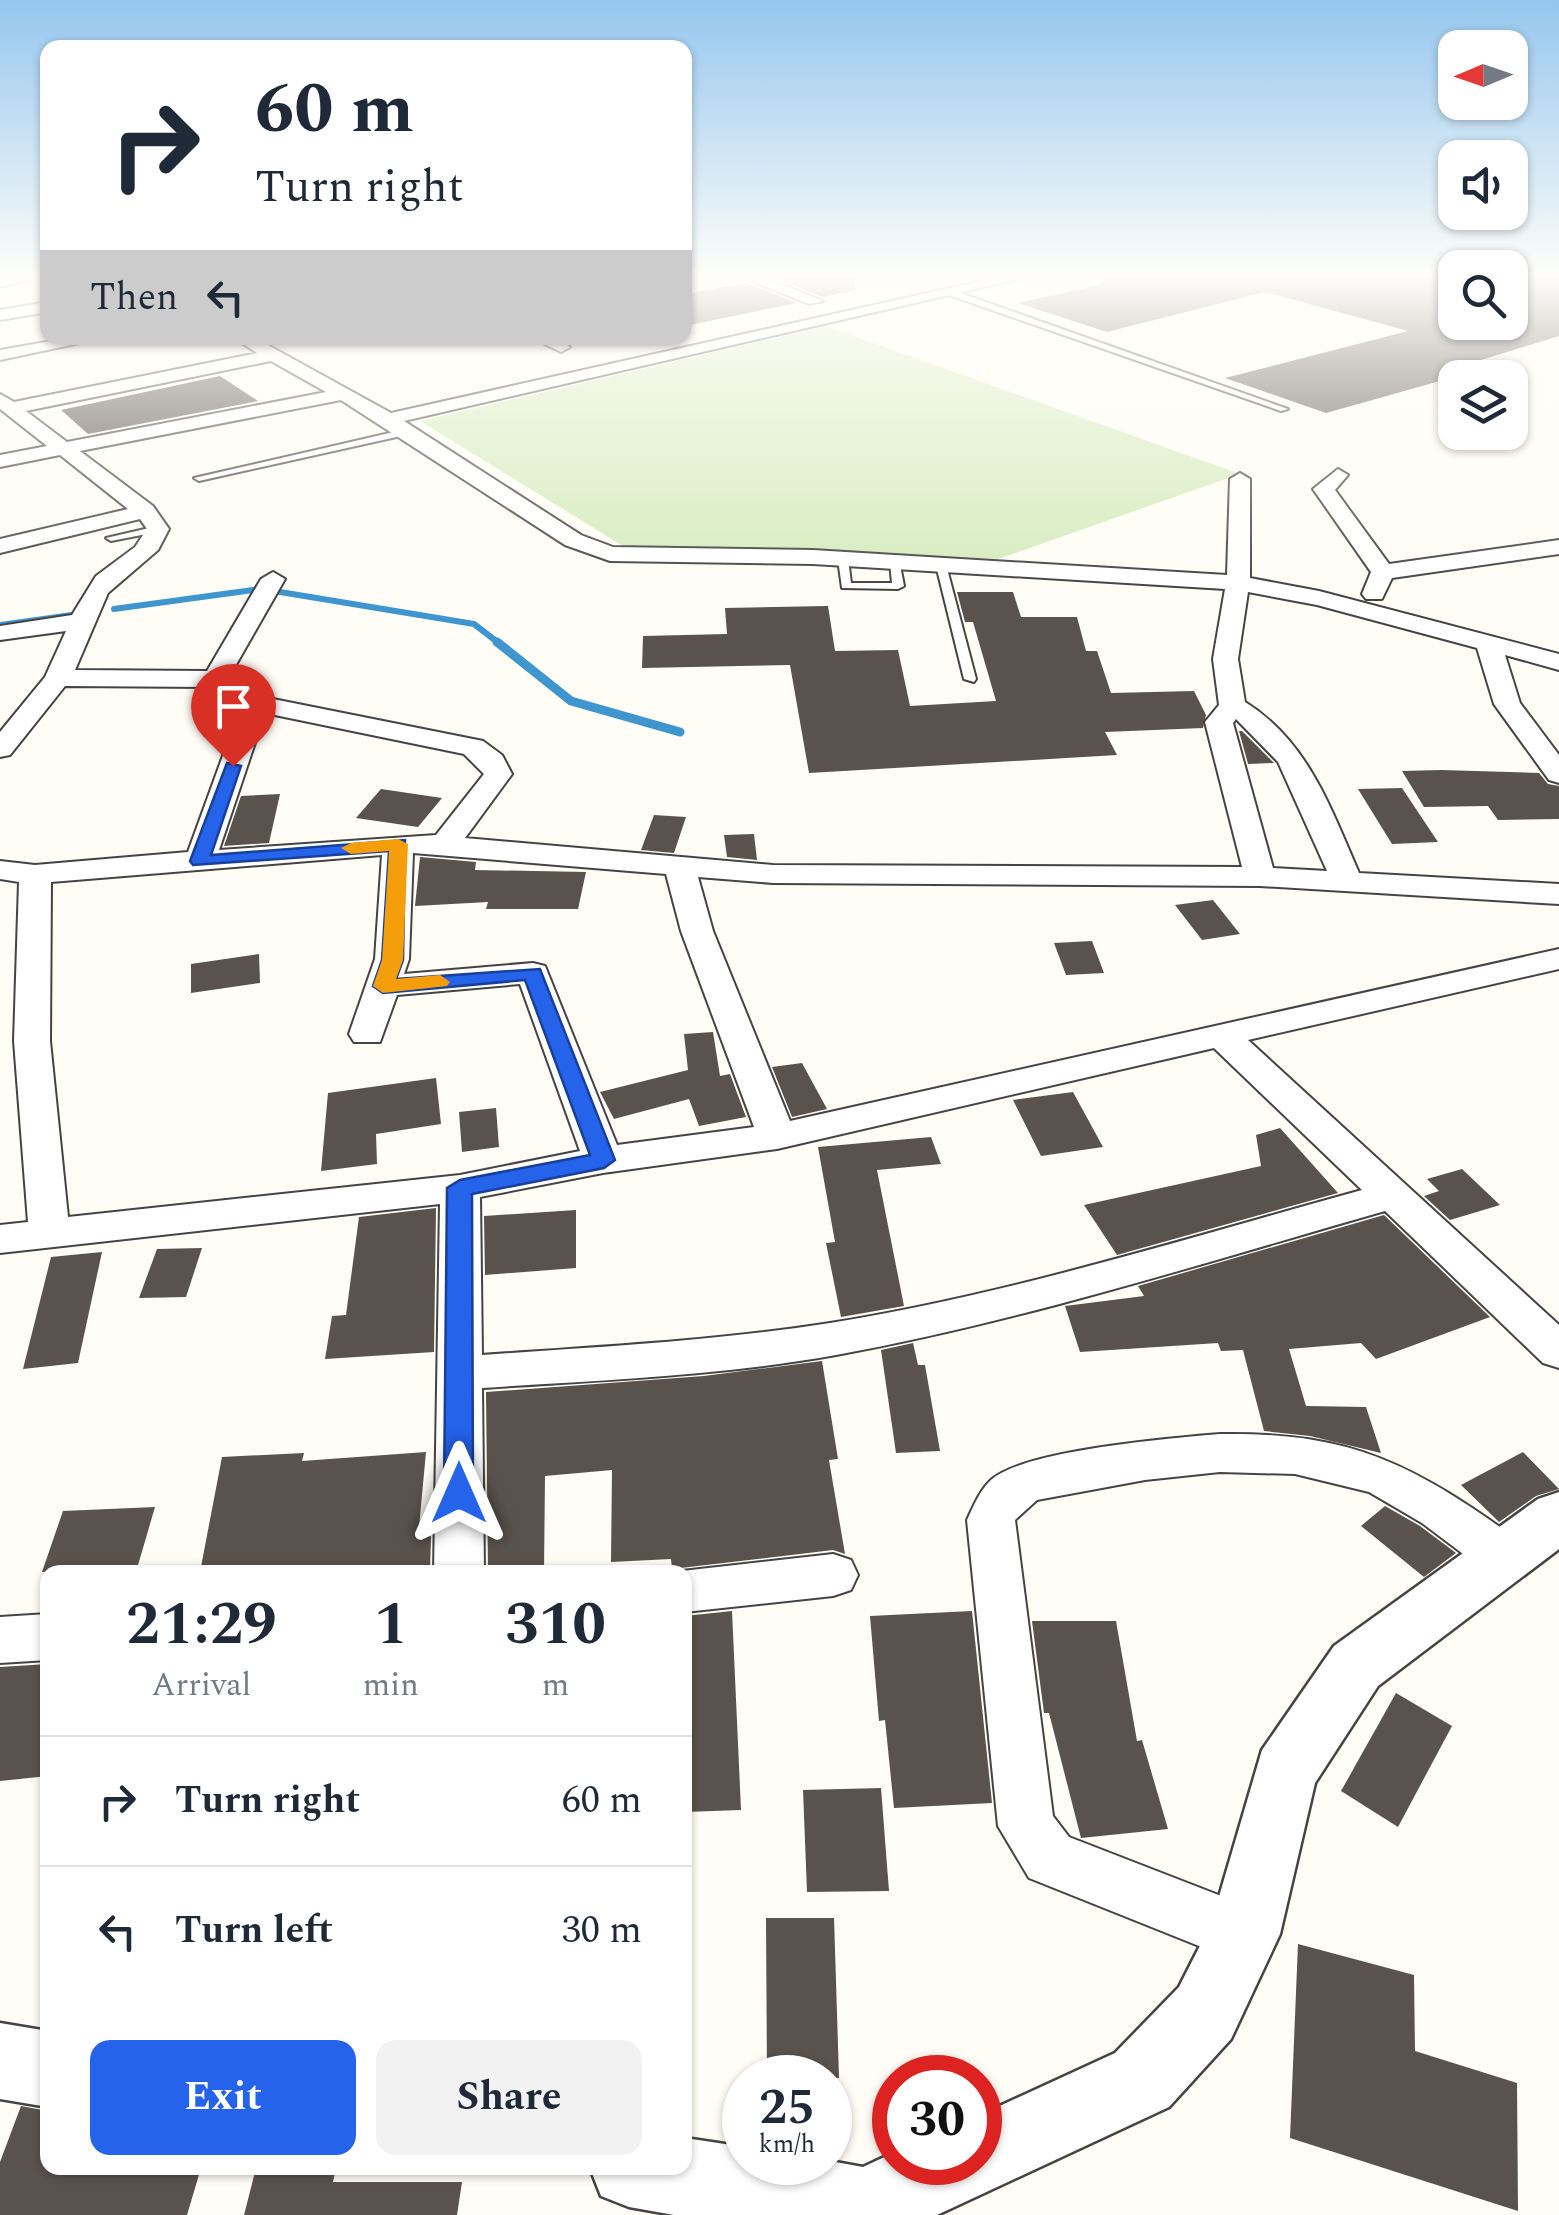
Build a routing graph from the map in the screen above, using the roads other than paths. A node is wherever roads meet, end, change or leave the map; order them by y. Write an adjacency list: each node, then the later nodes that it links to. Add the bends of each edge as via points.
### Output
1 (135, 380): 6 (street)
2 (320, 380): 5 (street)
3 (573, 380): 8 (street)
4 (1206, 380): 7 (lane)
5 (344, 394): 8 (street); 9 (street)
6 (6, 404): 9 (street)
7 (1284, 409)
8 (398, 426): 12 (lane); 18 (street, via 588,548 646,557)
9 (65, 448): 10 (street); 14 (street)
10 (0, 462)
11 (1338, 475): 19 (street, via 1324,489)
12 (198, 478)
13 (1240, 479): 21 (street)
14 (152, 520): 15 (lane); 16 (street); 23 (street, via 147,548 107,578)
15 (111, 538)
16 (0, 546)
17 (1559, 546): 19 (street)
18 (940, 565): 21 (street); 28 (lane)
19 (1383, 572): 22 (street)
20 (273, 579): 29 (street)
21 (1238, 582): 22 (street); 31 (street, via 1223,680)
22 (1368, 611): 25 (street)
23 (81, 621): 24 (street); 27 (street)
24 (0, 633)
25 (1489, 645): 26 (street); 33 (street, via 1507,704)
26 (1559, 662)
27 (58, 678): 29 (street); 32 (street)
28 (970, 678)
29 (215, 679): 30 (street)
30 (255, 703): 34 (street, via 473,747 498,774); 36 (street)
31 (1233, 706): 39 (street, via 1219,722); 40 (street, via 1250,714 1291,756)
32 (0, 749)
33 (1559, 774)
34 (446, 843): 35 (street); 37 (street)
35 (398, 844): 36 (street); 43 (street, via 392,960)
36 (200, 861): 38 (street)
37 (680, 868): 39 (street); 46 (street, via 697,931)
38 (18, 872): 50 (street)
39 (1260, 877): 40 (street)
40 (1348, 884): 41 (street)
41 (1559, 894)
42 (1559, 959): 45 (street)
43 (383, 986): 44 (street); 47 (street, via 533,974)
44 (366, 1034)
45 (1221, 1035): 46 (street); 49 (street)
46 (776, 1136): 47 (street)
47 (604, 1160): 48 (street)
48 (460, 1188): 50 (street); 53 (street)
49 (1393, 1195): 52 (street); 53 (street, via 1027,1296 847,1334 753,1351)
50 (50, 1236): 51 (street)
51 (0, 1238)
52 (1559, 1351)
53 (459, 1373): 56 (street)
54 (1559, 1516): 55 (street)
55 (1504, 1557): 61 (street, via 1356,1666 1284,1772); 61 (street, via 1369,1471 1304,1457 1230,1452 1130,1462 1024,1484 1006,1495 991,1520 1026,1826 1049,1858)
56 (458, 1565)
57 (833, 1575): 58 (street)
58 (692, 1589)
59 (40, 1638): 60 (street)
60 (0, 1640)
61 (1244, 1934): 64 (street, via 1205,2013 1142,2080)
62 (0, 2061): 63 (street)
63 (40, 2068)
64 (1002, 2144)
65 (667, 2175): 67 (street)
66 (915, 2185): 67 (street)
67 (861, 2211)

